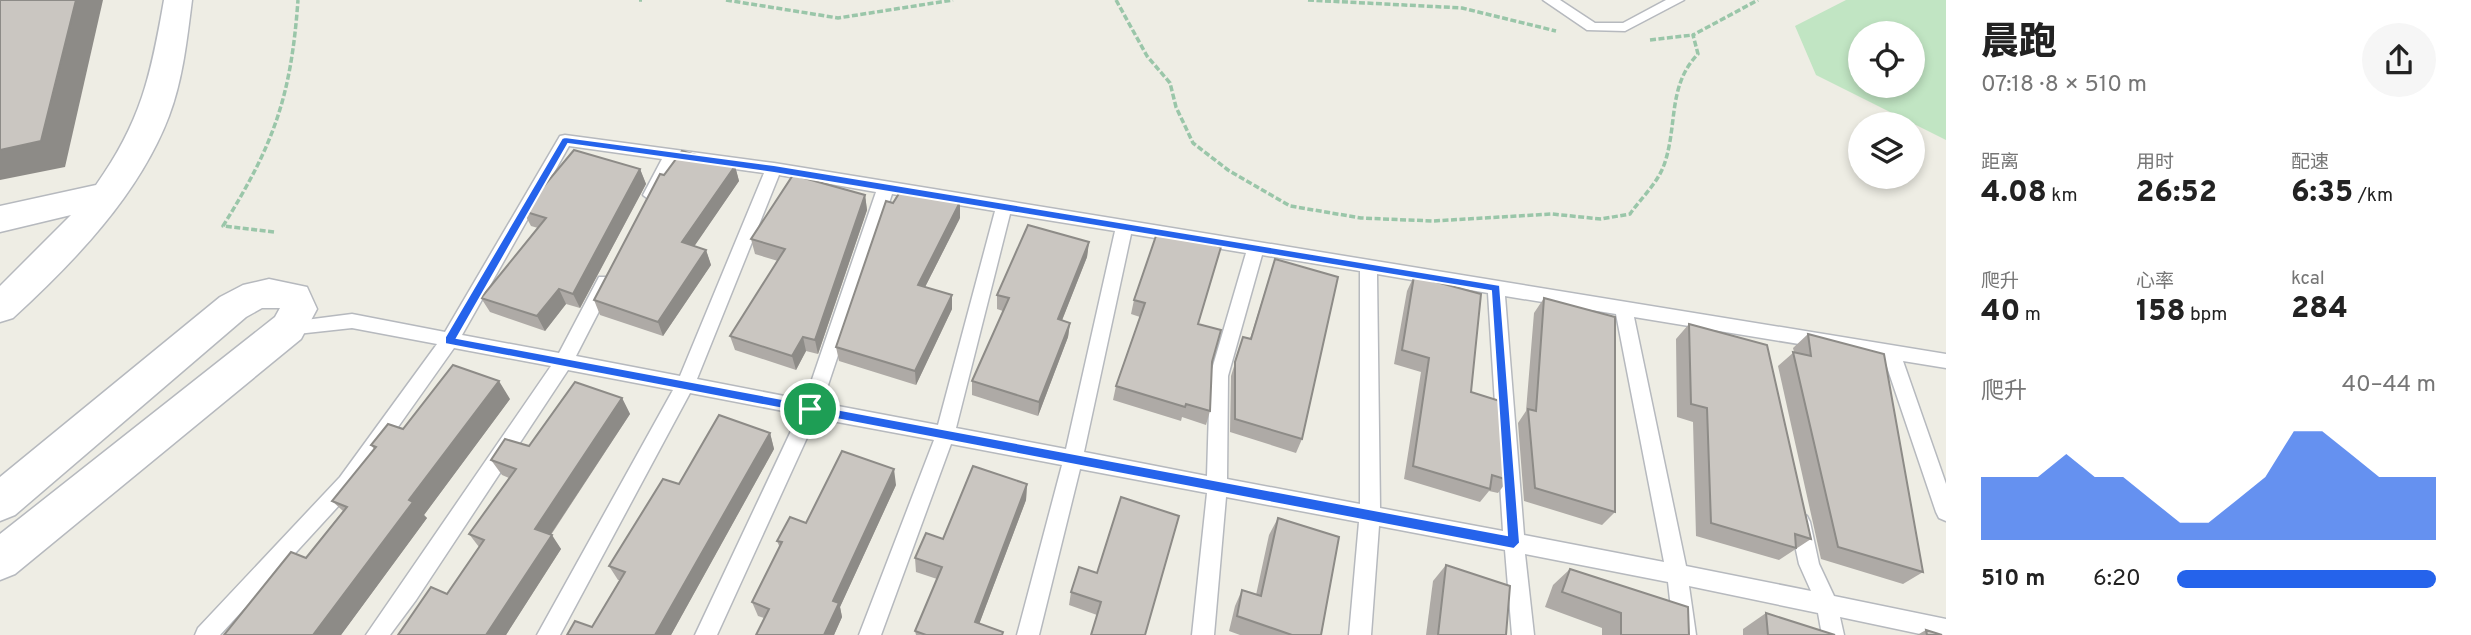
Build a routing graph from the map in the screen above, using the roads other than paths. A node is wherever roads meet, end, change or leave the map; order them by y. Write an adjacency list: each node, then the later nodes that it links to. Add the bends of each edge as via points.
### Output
1 (178, 0): 7 (street, via 165,77 152,119)
2 (1550, 0): 3 (lane, via 1592,27 1625,27)
3 (1678, 0)
4 (672, 155): 5 (lane); 9 (lane); 20 (lane, via 565,140)
5 (774, 169): 6 (lane); 25 (lane)
6 (886, 187): 8 (lane); 26 (lane)
7 (105, 195): 10 (street); 16 (street)
8 (1004, 207): 11 (lane); 27 (lane)
9 (640, 216)
10 (0, 219)
11 (1124, 227): 12 (lane); 28 (lane)
12 (1255, 249): 14 (lane); 29 (lane, via 1219,376)
13 (614, 265): 24 (lane)
14 (1368, 267): 15 (lane); 33 (lane)
15 (1496, 288): 17 (lane); 34 (lane)
16 (0, 308)
17 (1625, 309): 19 (lane); 36 (lane)
18 (288, 328): 20 (lane, via 352,321); 31 (street, via 299,309 294,297 270,291 250,295); 35 (street)
19 (1759, 330): 21 (lane); 22 (lane)
20 (449, 341): 24 (lane); 39 (lane, via 347,483)
21 (1891, 352): 23 (lane); 32 (lane)
22 (1765, 356)
23 (1946, 361)
24 (563, 363): 25 (lane); 40 (lane)
25 (685, 386): 26 (lane); 41 (lane)
26 (810, 409): 27 (lane); 42 (lane)
27 (945, 435): 28 (lane); 43 (lane)
28 (1073, 459): 29 (lane); 44 (lane)
29 (1217, 486): 33 (lane); 45 (lane)
30 (1795, 499): 37 (lane, via 1809,564)
31 (0, 502)
32 (1946, 512)
33 (1370, 515): 34 (lane); 46 (lane)
34 (1514, 543): 36 (lane); 47 (lane)
35 (0, 560)
36 (1677, 573): 37 (lane); 48 (lane)
37 (1827, 604): 38 (lane); 49 (lane)
38 (1946, 629)
39 (206, 635)
40 (377, 635)
41 (548, 635)
42 (706, 635)
43 (870, 635)
44 (1028, 635)
45 (1203, 635)
46 (1360, 635)
47 (1523, 635)
48 (1685, 635)
49 (1833, 635)

